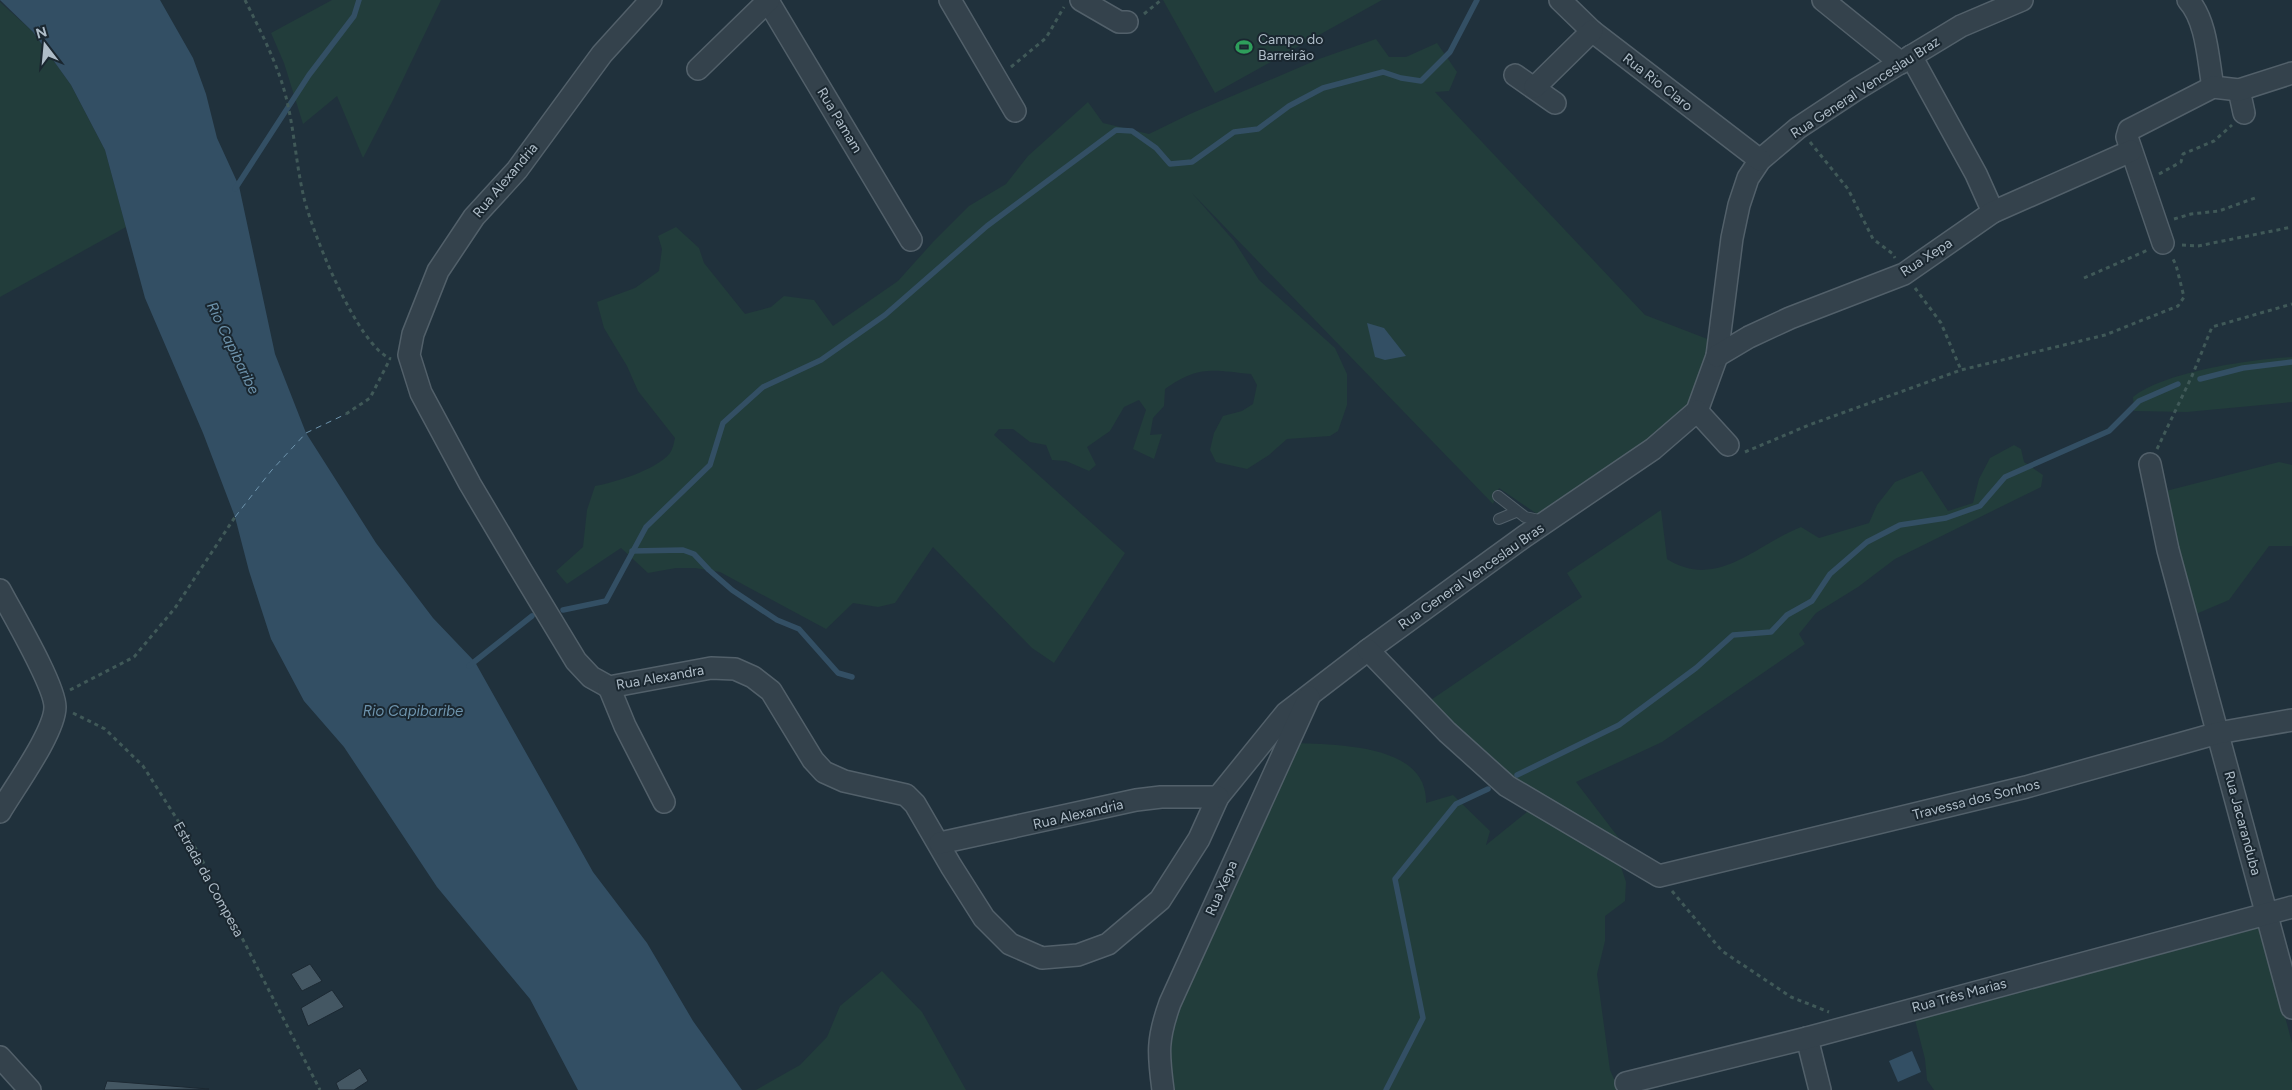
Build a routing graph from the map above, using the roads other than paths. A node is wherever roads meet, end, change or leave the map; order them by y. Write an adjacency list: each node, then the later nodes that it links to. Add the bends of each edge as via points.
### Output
1 (651, 0): 27 (street, Rua Alexandria, via 602,54 517,170 474,217 438,271)
2 (769, 0): 12 (street); 25 (street, Rua Pamam)
3 (950, 0): 19 (street)
4 (1081, 0): 9 (street, via 1119,22)
5 (1560, 0): 10 (street, Rua Rio Claro)
6 (1823, 0): 11 (street)
7 (2022, 0): 11 (street, Rua General Venceslau Braz, via 1961,26)
8 (2197, 3): 15 (street)
9 (1127, 22)
10 (1592, 31): 16 (street); 22 (street, Rua Rio Claro)
11 (1906, 60): 22 (street, Rua General Venceslau Braz, via 1798,128); 23 (street, via 1971,165)
12 (698, 68)
13 (2292, 73): 17 (street)
14 (1515, 75): 16 (street)
15 (2213, 87): 17 (street); 21 (street, Rua Xepa, via 2129,130)
16 (1535, 88): 18 (street)
17 (2239, 90): 20 (street)
18 (1555, 103)
19 (1015, 111)
20 (2244, 113)
21 (2129, 144): 23 (street, Rua Xepa); 24 (street)
22 (1760, 160): 26 (street, Rua General Venceslau Braz, via 1748,178 1734,230)
23 (1992, 212): 26 (street, Rua Xepa, via 1904,274 1790,318)
24 (2160, 234)
25 (911, 240)
26 (1717, 356): 28 (street, Rua General Venceslau Bras)
27 (399, 357): 37 (street, Rua Alexandra, via 571,653 591,677)
28 (1697, 411): 29 (street); 34 (street, Rua General Venceslau Bras, via 1652,449)
29 (1728, 445)
30 (2150, 464): 40 (street, Rua Jacaranduba, via 2168,550)
31 (1498, 496): 32 (lane)
32 (1516, 512): 33 (lane); 34 (lane, via 1536,521)
33 (1499, 520)
34 (1548, 521): 36 (street, Rua General Venceslau Bras)
35 (0, 590): 43 (street, via 55,703 48,734)
36 (1368, 650): 38 (street, Rua General Venceslau Bras); 40 (street, Travessa dos Sonhos, via 1447,732 1507,786 1659,876 2026,786)
37 (609, 687): 42 (street, via 628,734); 44 (street, Rua Alexandra, via 711,668 735,669 753,677 772,691 813,760 824,772 844,781 906,795)
38 (1311, 693): 41 (street, Rua General Venceslau Bras, via 1286,713); 52 (street, Rua Xepa, via 1170,1003 1160,1030)
39 (2292, 720): 40 (street, Travessa dos Sonhos)
40 (2218, 734): 46 (street, Rua Jacaranduba)
41 (1218, 797): 44 (street, Rua Alexandria, via 1136,800); 44 (street, Rua Alexandra, via 1199,839 1160,900 1108,944 1078,956 1042,958 1010,944 984,918)
42 (664, 802)
43 (0, 812)
44 (940, 843)
45 (2292, 907): 46 (street, Rua Três Marias)
46 (2267, 912): 47 (street, Rua Jacaranduba); 48 (street, Rua Três Marias)
47 (2292, 1008)
48 (1808, 1038): 50 (street, Rua Três Marias); 53 (street)
49 (0, 1057): 51 (street)
50 (1626, 1083)
51 (30, 1090)
52 (1163, 1090)
53 (1820, 1090)

